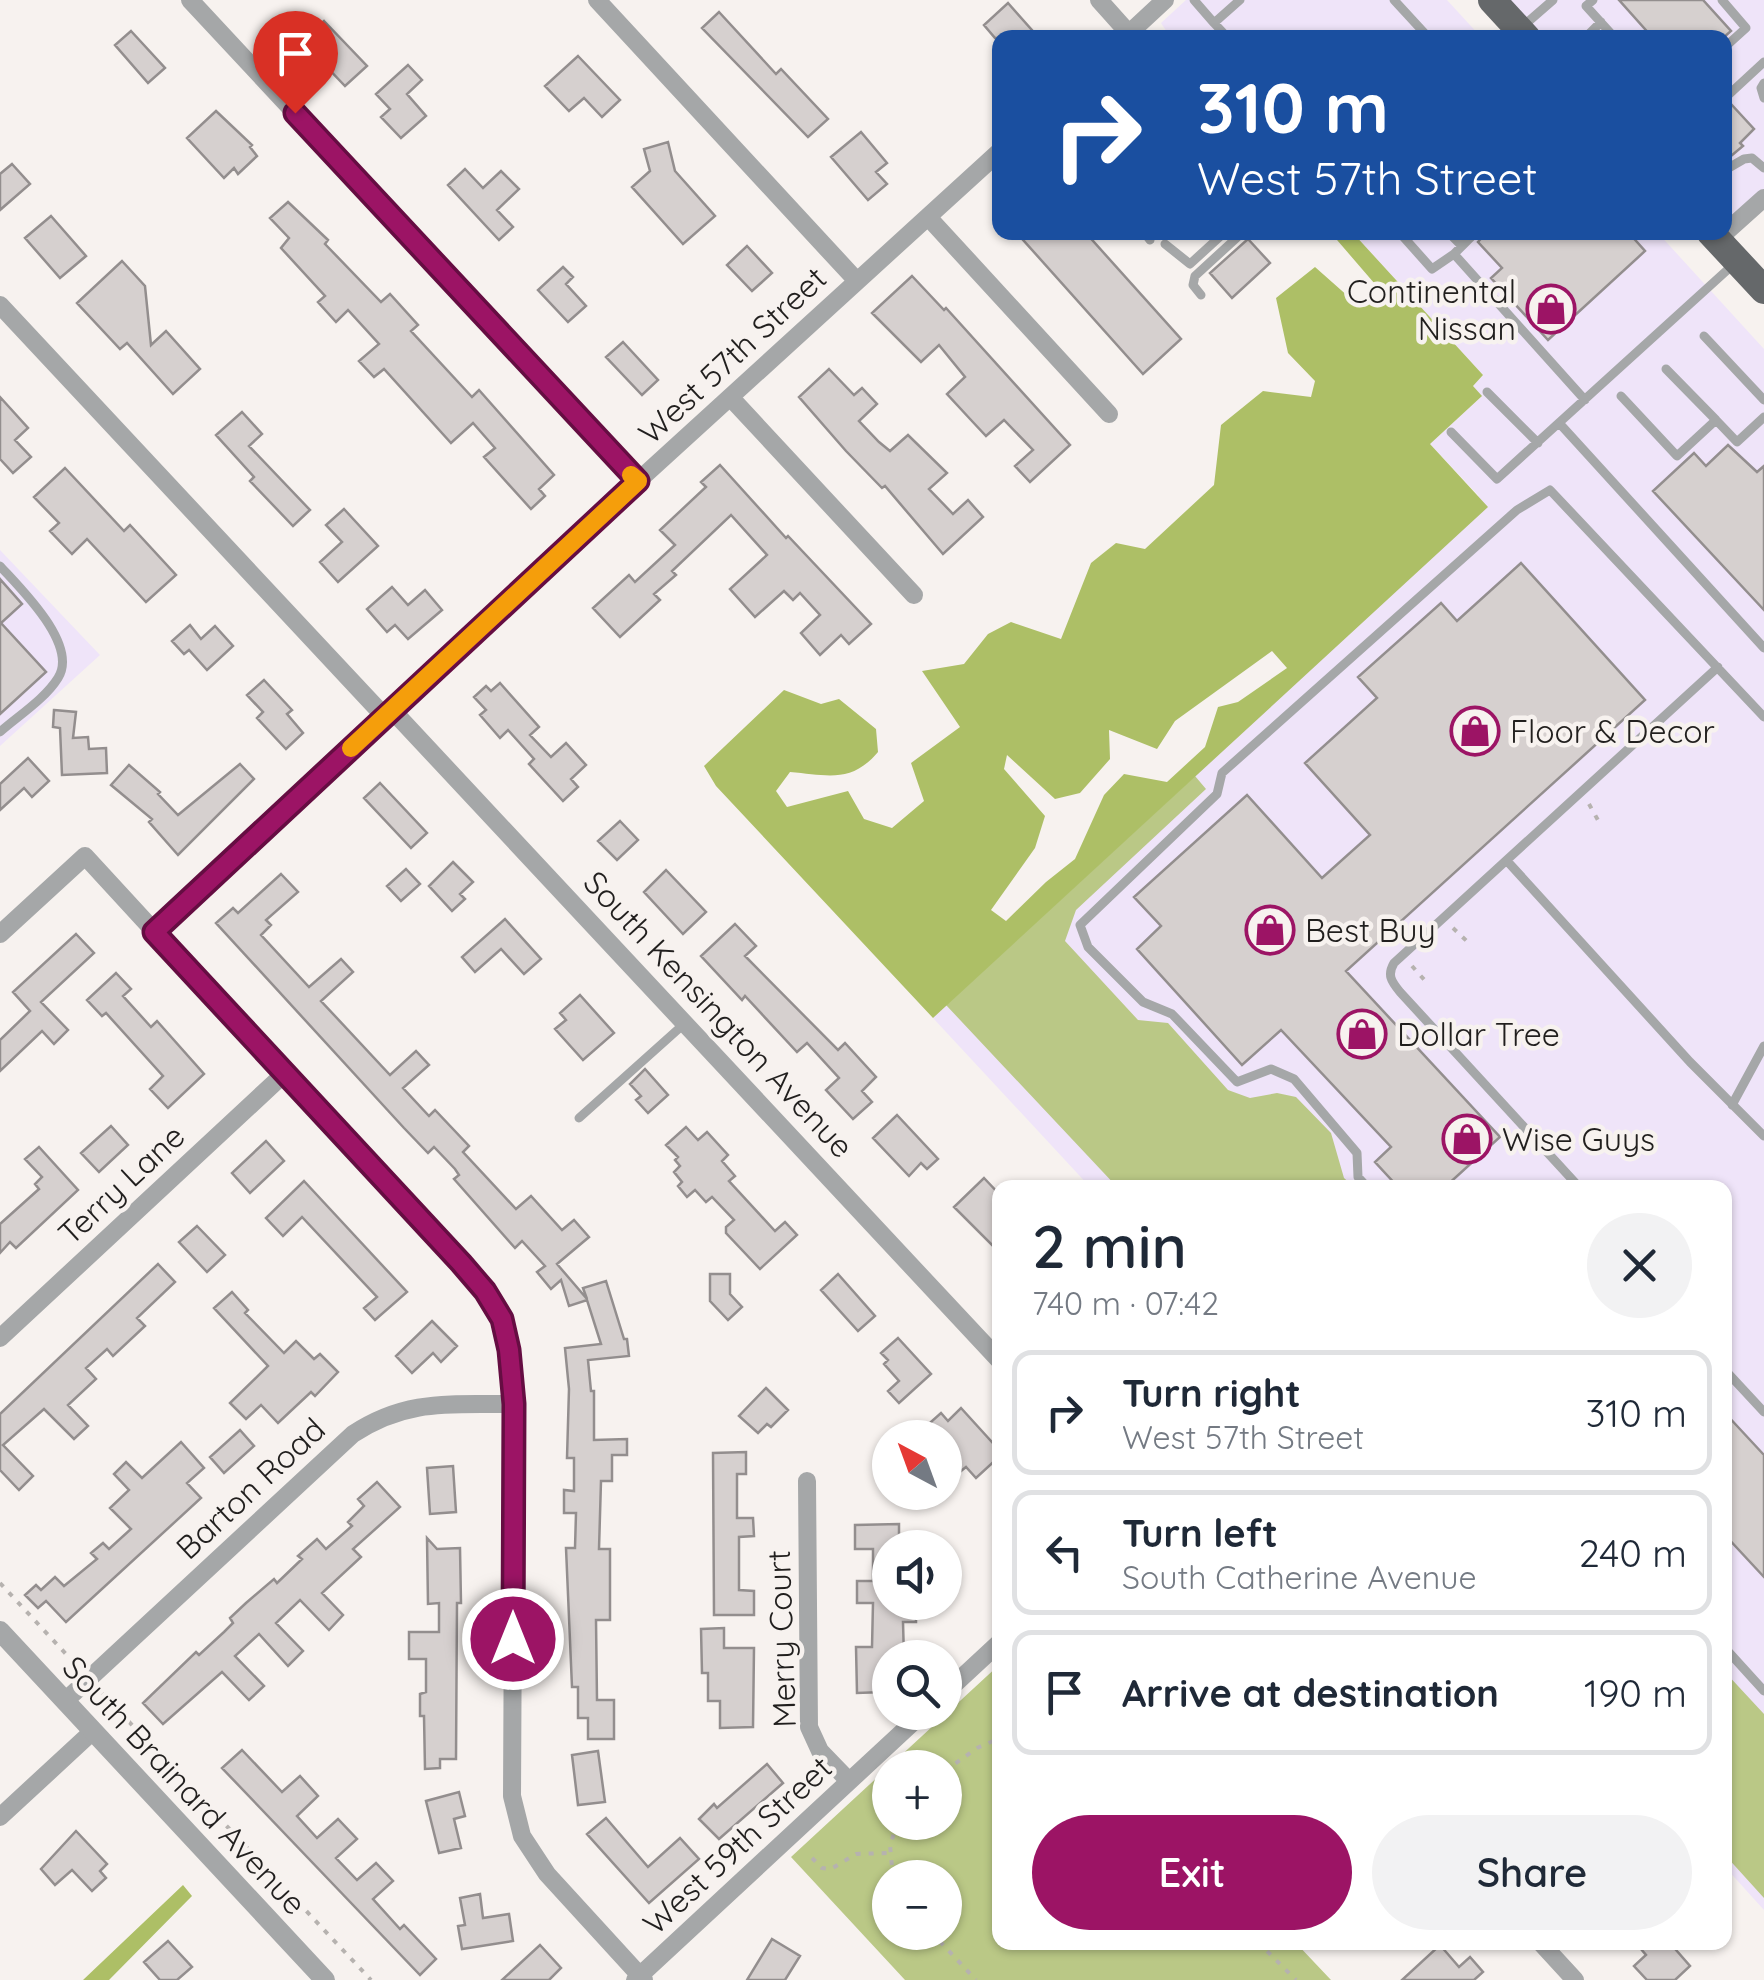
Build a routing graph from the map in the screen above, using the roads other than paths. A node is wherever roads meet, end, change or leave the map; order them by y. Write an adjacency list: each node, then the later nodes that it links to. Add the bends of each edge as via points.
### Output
1 (190, 0): 59 (street)
2 (597, 0): 42 (street)
3 (1098, 0): 14 (street)
4 (1165, 0): 15 (street)
5 (1194, 0): 13 (lane)
6 (1240, 0): 13 (lane)
7 (1394, 0): 17 (lane)
8 (1492, 0): 18 (main road)
9 (1553, 0): 19 (lane)
10 (1592, 0): 12 (lane, via 1586,6)
11 (1722, 0): 22 (lane, via 1746,28)
12 (1601, 22): 20 (lane); 21 (lane)
13 (1214, 24): 16 (lane)
14 (1124, 30)
15 (1135, 30)
16 (1220, 30)
17 (1421, 30)
18 (1521, 30)
19 (1527, 30)
20 (1593, 30)
21 (1608, 30)
22 (1732, 41)
23 (1764, 62): 25 (lane)
24 (1764, 83): 26 (lane)
25 (1732, 92)
26 (1764, 98)
27 (992, 158): 31 (street, West 57th Street)
28 (1732, 166): 29 (lane, via 1752,158)
29 (1764, 168)
30 (1764, 198): 32 (street)
31 (928, 217): 42 (street, West 57th Street); 53 (street)
32 (1732, 222)
33 (1216, 240): 39 (lane, via 1190,264)
34 (1234, 240): 44 (lane, via 1196,276 1193,285)
35 (1406, 240): 40 (lane, via 1432,269)
36 (1452, 240): 40 (lane)
37 (1468, 240): 40 (lane)
38 (1718, 240): 41 (main road)
39 (1166, 244)
40 (1458, 250): 51 (lane)
41 (1737, 261): 43 (main road); 51 (lane)
42 (857, 280): 50 (street, West 57th Street)
43 (1763, 289)
44 (1201, 294)
45 (0, 305): 64 (street, South Kensington Avenue)
46 (1704, 336): 52 (lane)
47 (1666, 369): 55 (lane)
48 (1487, 392): 58 (lane)
49 (1621, 396): 55 (lane, via 1677,456)
50 (730, 397): 59 (street, West 57th Street); 61 (street)
51 (1585, 400): 56 (lane)
52 (1764, 400)
53 (1109, 414)
54 (1764, 417): 55 (lane, via 1736,442)
55 (1716, 420)
56 (1560, 424): 58 (lane); 62 (lane)
57 (1452, 432): 58 (lane, via 1497,479)
58 (1538, 443)
59 (638, 481): 64 (street, West 57th Street)
60 (0, 566): 66 (lane, via 48,623 64,664 55,683)
61 (914, 595)
62 (1762, 643)
63 (1718, 668): 65 (lane); 67 (lane); 76 (lane, via 1550,490 1517,510 1222,773 1217,794 1080,925 1088,947 1143,1002 1172,1014 1237,1082 1271,1069 1294,1079 1358,1153)
64 (388, 714): 68 (street, West 57th Street); 70 (street, South Kensington Avenue)
65 (1764, 717)
66 (0, 732)
67 (1508, 862): 73 (lane); 77 (lane, via 1394,962 1390,976)
68 (154, 932): 69 (street, via 85,856); 72 (street)
69 (0, 934)
70 (686, 1022): 74 (lane); 79 (street, South Kensington Avenue)
71 (1764, 1046): 73 (lane)
72 (284, 1074): 78 (street, Terry Lane); 81 (street, via 485,1291 502,1319)
73 (1732, 1105): 75 (lane)
74 (579, 1118)
75 (1764, 1136)
76 (1361, 1180)
77 (1573, 1180)
78 (0, 1338)
79 (992, 1351)
80 (1732, 1378): 82 (lane)
81 (514, 1404): 89 (street, Barton Road, via 403,1408 353,1434); 95 (street, via 512,1796 522,1836 546,1874)
82 (1764, 1412)
83 (807, 1481): 92 (street, Merry Court, via 808,1713 820,1751)
84 (0, 1631): 89 (street, South Brainard Avenue)
85 (992, 1649): 87 (street)
86 (1732, 1656): 88 (lane)
87 (962, 1677)
88 (1764, 1691)
89 (66, 1701): 91 (street, South Brainard Avenue)
90 (905, 1730): 92 (street, West 59th Street)
91 (93, 1731): 93 (street); 96 (street, South Brainard Avenue)
92 (850, 1781): 95 (street, West 59th Street)
93 (0, 1817)
94 (1547, 1950): 97 (street)
95 (640, 1978)
96 (325, 1980)
97 (1575, 1980)

